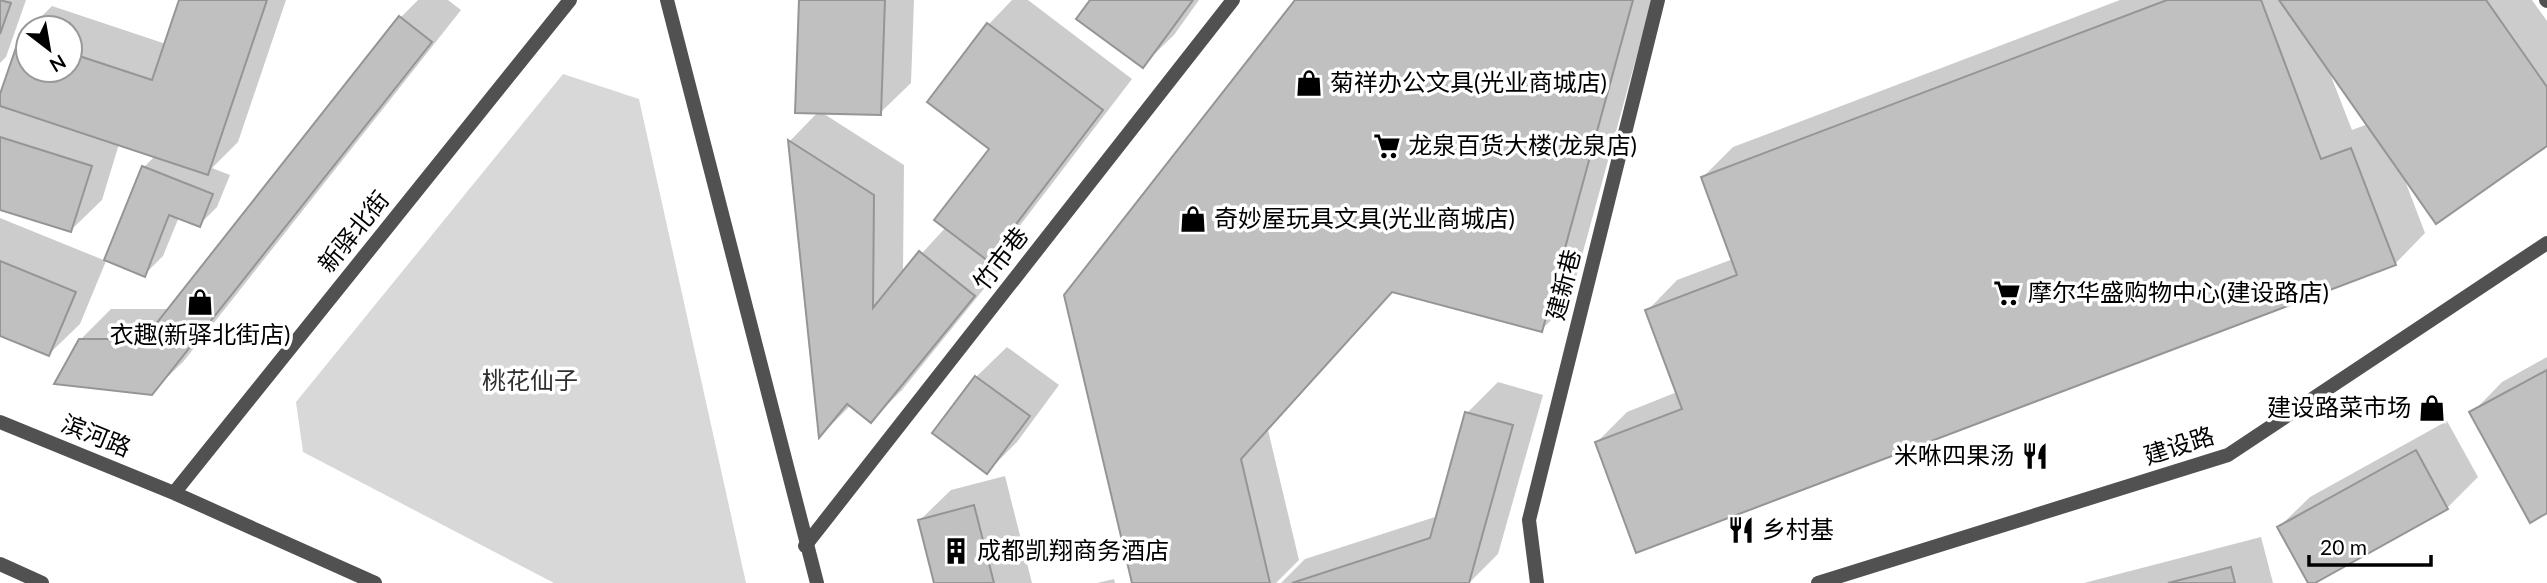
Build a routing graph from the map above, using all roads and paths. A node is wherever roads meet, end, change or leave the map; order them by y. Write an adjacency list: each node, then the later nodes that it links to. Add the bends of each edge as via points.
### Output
1 (570, 0): 7 (street, 新驿北街)
2 (667, 0): 8 (street)
3 (1233, 0): 8 (street, 竹市巷)
4 (1658, 0): 13 (street, 建新巷, via 1529,520)
5 (2547, 243): 14 (street, 建设路, via 2228,456)
6 (0, 422): 7 (street, 滨河路)
7 (174, 493): 11 (street, 滨河路)
8 (805, 546): 12 (street)
9 (0, 565): 10 (street)
10 (42, 583)
11 (375, 583)
12 (817, 583)
13 (1537, 583)
14 (1818, 583)

